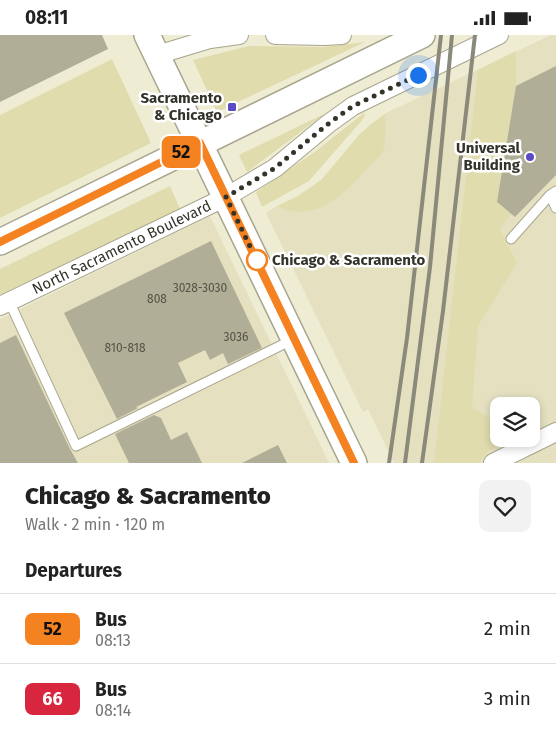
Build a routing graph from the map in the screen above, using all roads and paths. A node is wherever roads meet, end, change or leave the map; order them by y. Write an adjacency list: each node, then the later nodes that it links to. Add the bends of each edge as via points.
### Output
1 (238, 35): 6 (street)
2 (275, 35): 3 (street)
3 (342, 35)
4 (422, 35): 7 (street)
5 (499, 35): 9 (street, North Sacramento Boulevard, via 353,106 275,168)
6 (152, 45): 7 (street)
7 (200, 143): 9 (street); 12 (street)
8 (553, 193): 10 (lane); 11 (lane)
9 (226, 197): 13 (street, North Sacramento Boulevard); 14 (street)
10 (556, 208)
11 (511, 239)
12 (0, 242)
13 (5, 303): 14 (lane, via 76,446)
14 (295, 339): 16 (street)
15 (556, 432): 17 (street)
16 (354, 463)
17 (493, 463)

